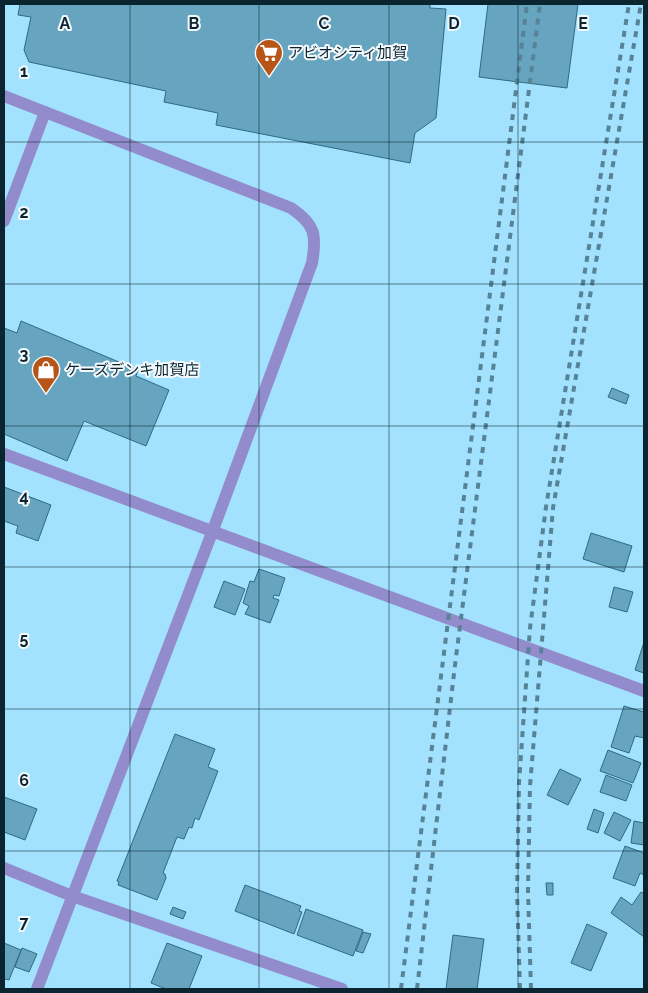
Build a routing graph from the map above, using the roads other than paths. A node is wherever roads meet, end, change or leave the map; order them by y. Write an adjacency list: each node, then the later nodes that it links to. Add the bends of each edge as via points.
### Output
1 (4, 96): 2 (street)
2 (45, 112): 3 (street); 5 (street, via 290,208 305,218 313,229 312,263)
3 (4, 221)
4 (4, 454): 5 (street)
5 (213, 530): 6 (street); 8 (street)
6 (644, 691)
7 (4, 868): 8 (street)
8 (72, 896): 9 (street); 10 (street)
9 (37, 989)
10 (342, 989)

